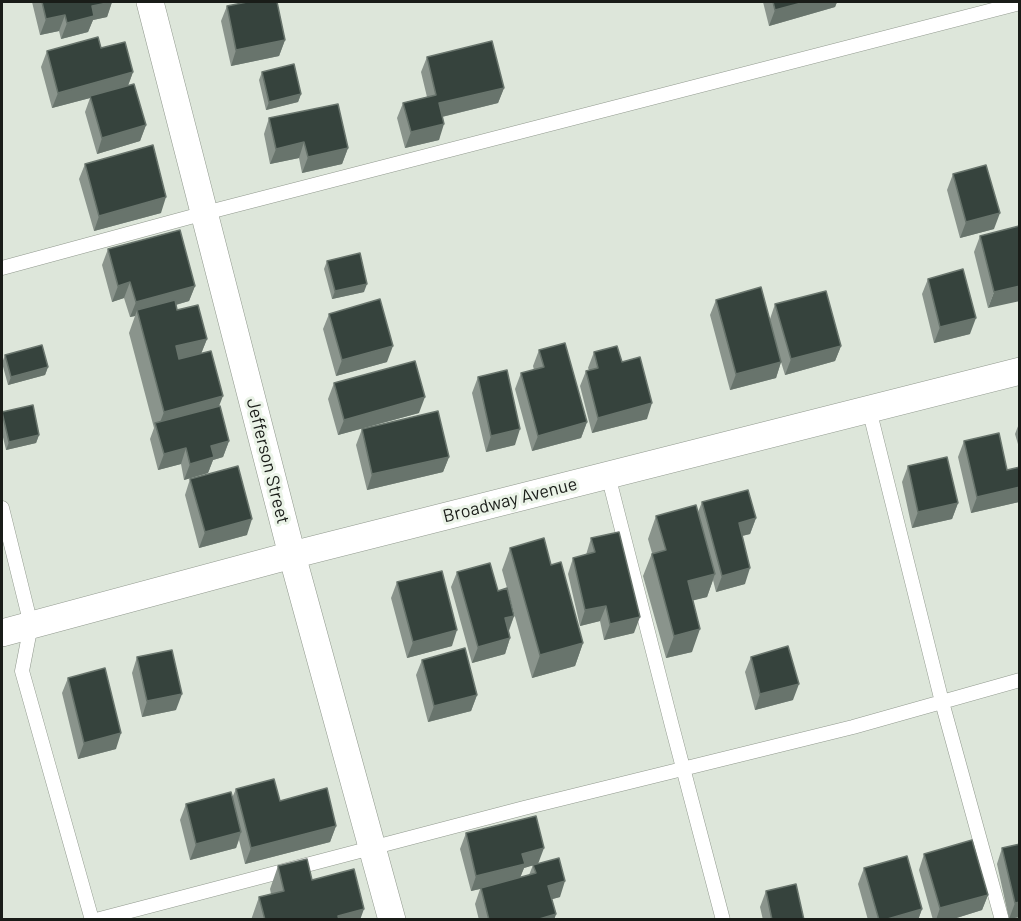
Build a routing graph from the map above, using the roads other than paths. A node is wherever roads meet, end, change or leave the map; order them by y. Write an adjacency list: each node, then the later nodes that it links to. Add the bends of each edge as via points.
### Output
1 (150, 2): 3 (street, Jefferson Street)
2 (1020, 3): 3 (lane)
3 (205, 213): 4 (lane); 9 (street, Jefferson Street)
4 (2, 268)
5 (1020, 371): 6 (street, Broadway Avenue)
6 (869, 409): 7 (street, Broadway Avenue); 13 (lane)
7 (608, 475): 9 (street, Broadway Avenue); 14 (lane)
8 (2, 508): 10 (lane)
9 (292, 555): 10 (street, Broadway Avenue); 15 (street, Jefferson Street)
10 (31, 626): 11 (street, Broadway Avenue); 16 (lane, via 22,671)
11 (2, 633)
12 (1020, 680): 13 (lane)
13 (942, 702): 14 (lane); 19 (lane)
14 (683, 769): 15 (lane); 18 (lane)
15 (372, 848): 16 (lane); 17 (street, Jefferson Street)
16 (94, 920)
17 (392, 920)
18 (723, 920)
19 (1002, 920)

